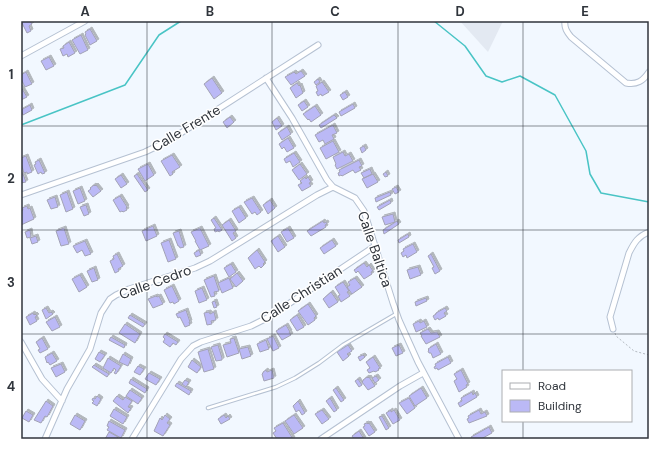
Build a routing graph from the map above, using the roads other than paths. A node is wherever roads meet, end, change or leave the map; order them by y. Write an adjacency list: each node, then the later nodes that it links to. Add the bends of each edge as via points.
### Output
1 (85, 21): 4 (street)
2 (565, 21): 5 (street, via 566,32 626,83 640,82)
3 (318, 45): 6 (street, Calle Frente)
4 (21, 56)
5 (649, 72)
6 (266, 78): 7 (street, Calle Baltica); 8 (street, Calle Frente, via 154,148)
7 (333, 187): 10 (street, Calle Baltica, via 355,198 364,211); 15 (street, Calle Cedro, via 210,261 129,289 110,299 101,313 90,349)
8 (21, 195)
9 (649, 232): 12 (street, via 640,236 629,254 610,317)
10 (375, 246): 11 (street, Calle Baltica); 18 (street, Calle Christian, via 269,317 193,346 181,359)
11 (397, 314): 14 (street, Calle Baltica); 16 (lane, via 343,345 295,378 276,387)
12 (613, 329)
13 (21, 342): 15 (street, via 42,379)
14 (423, 373): 19 (street); 20 (street, Calle Baltica)
15 (62, 401): 17 (street, Calle Cedro)
16 (208, 408)
17 (45, 439)
18 (132, 439)
19 (321, 439)
20 (459, 439)

